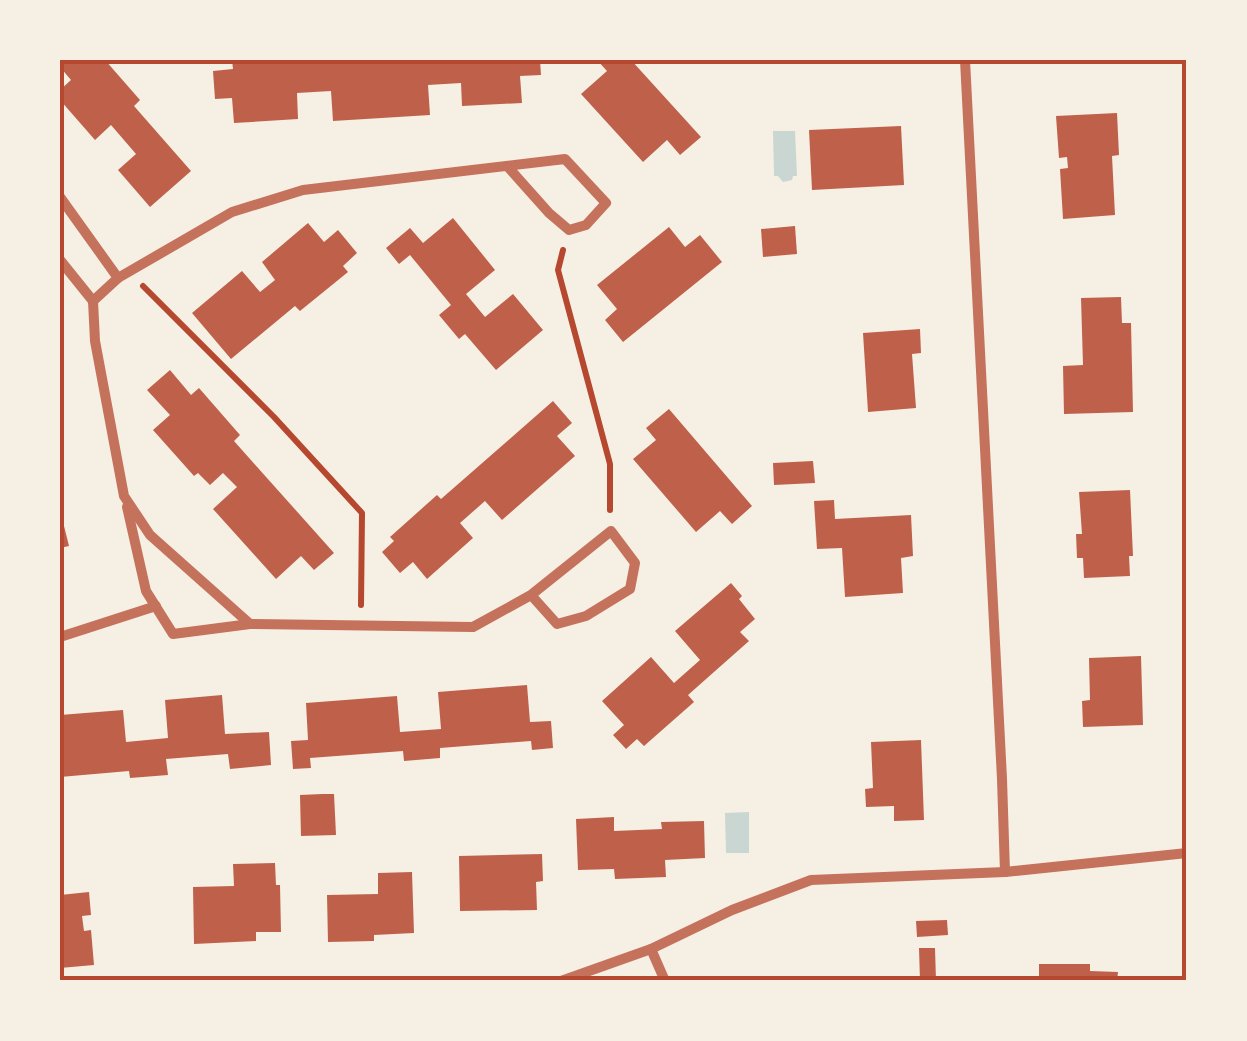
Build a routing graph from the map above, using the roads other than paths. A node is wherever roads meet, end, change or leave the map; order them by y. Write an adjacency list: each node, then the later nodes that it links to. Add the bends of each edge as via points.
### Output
1 (965, 60): 13 (street)
2 (508, 167): 2 (street, via 564,159 606,203 586,225 569,230); 5 (street, via 303,190 232,212)
3 (60, 198): 5 (street)
4 (60, 260): 6 (street)
5 (118, 278): 6 (street)
6 (94, 302): 7 (street)
7 (124, 496): 9 (street, via 146,591); 10 (street, via 150,535)
8 (531, 595): 8 (street, via 610,532 636,563 630,589 586,616 557,624); 10 (street, via 473,627)
9 (156, 606): 10 (street, via 173,634); 11 (street)
10 (250, 624)
11 (60, 637)
12 (1187, 853): 13 (street)
13 (1005, 872): 14 (street, via 811,880)
14 (651, 949): 15 (street); 16 (street)
15 (561, 981)
16 (665, 981)

